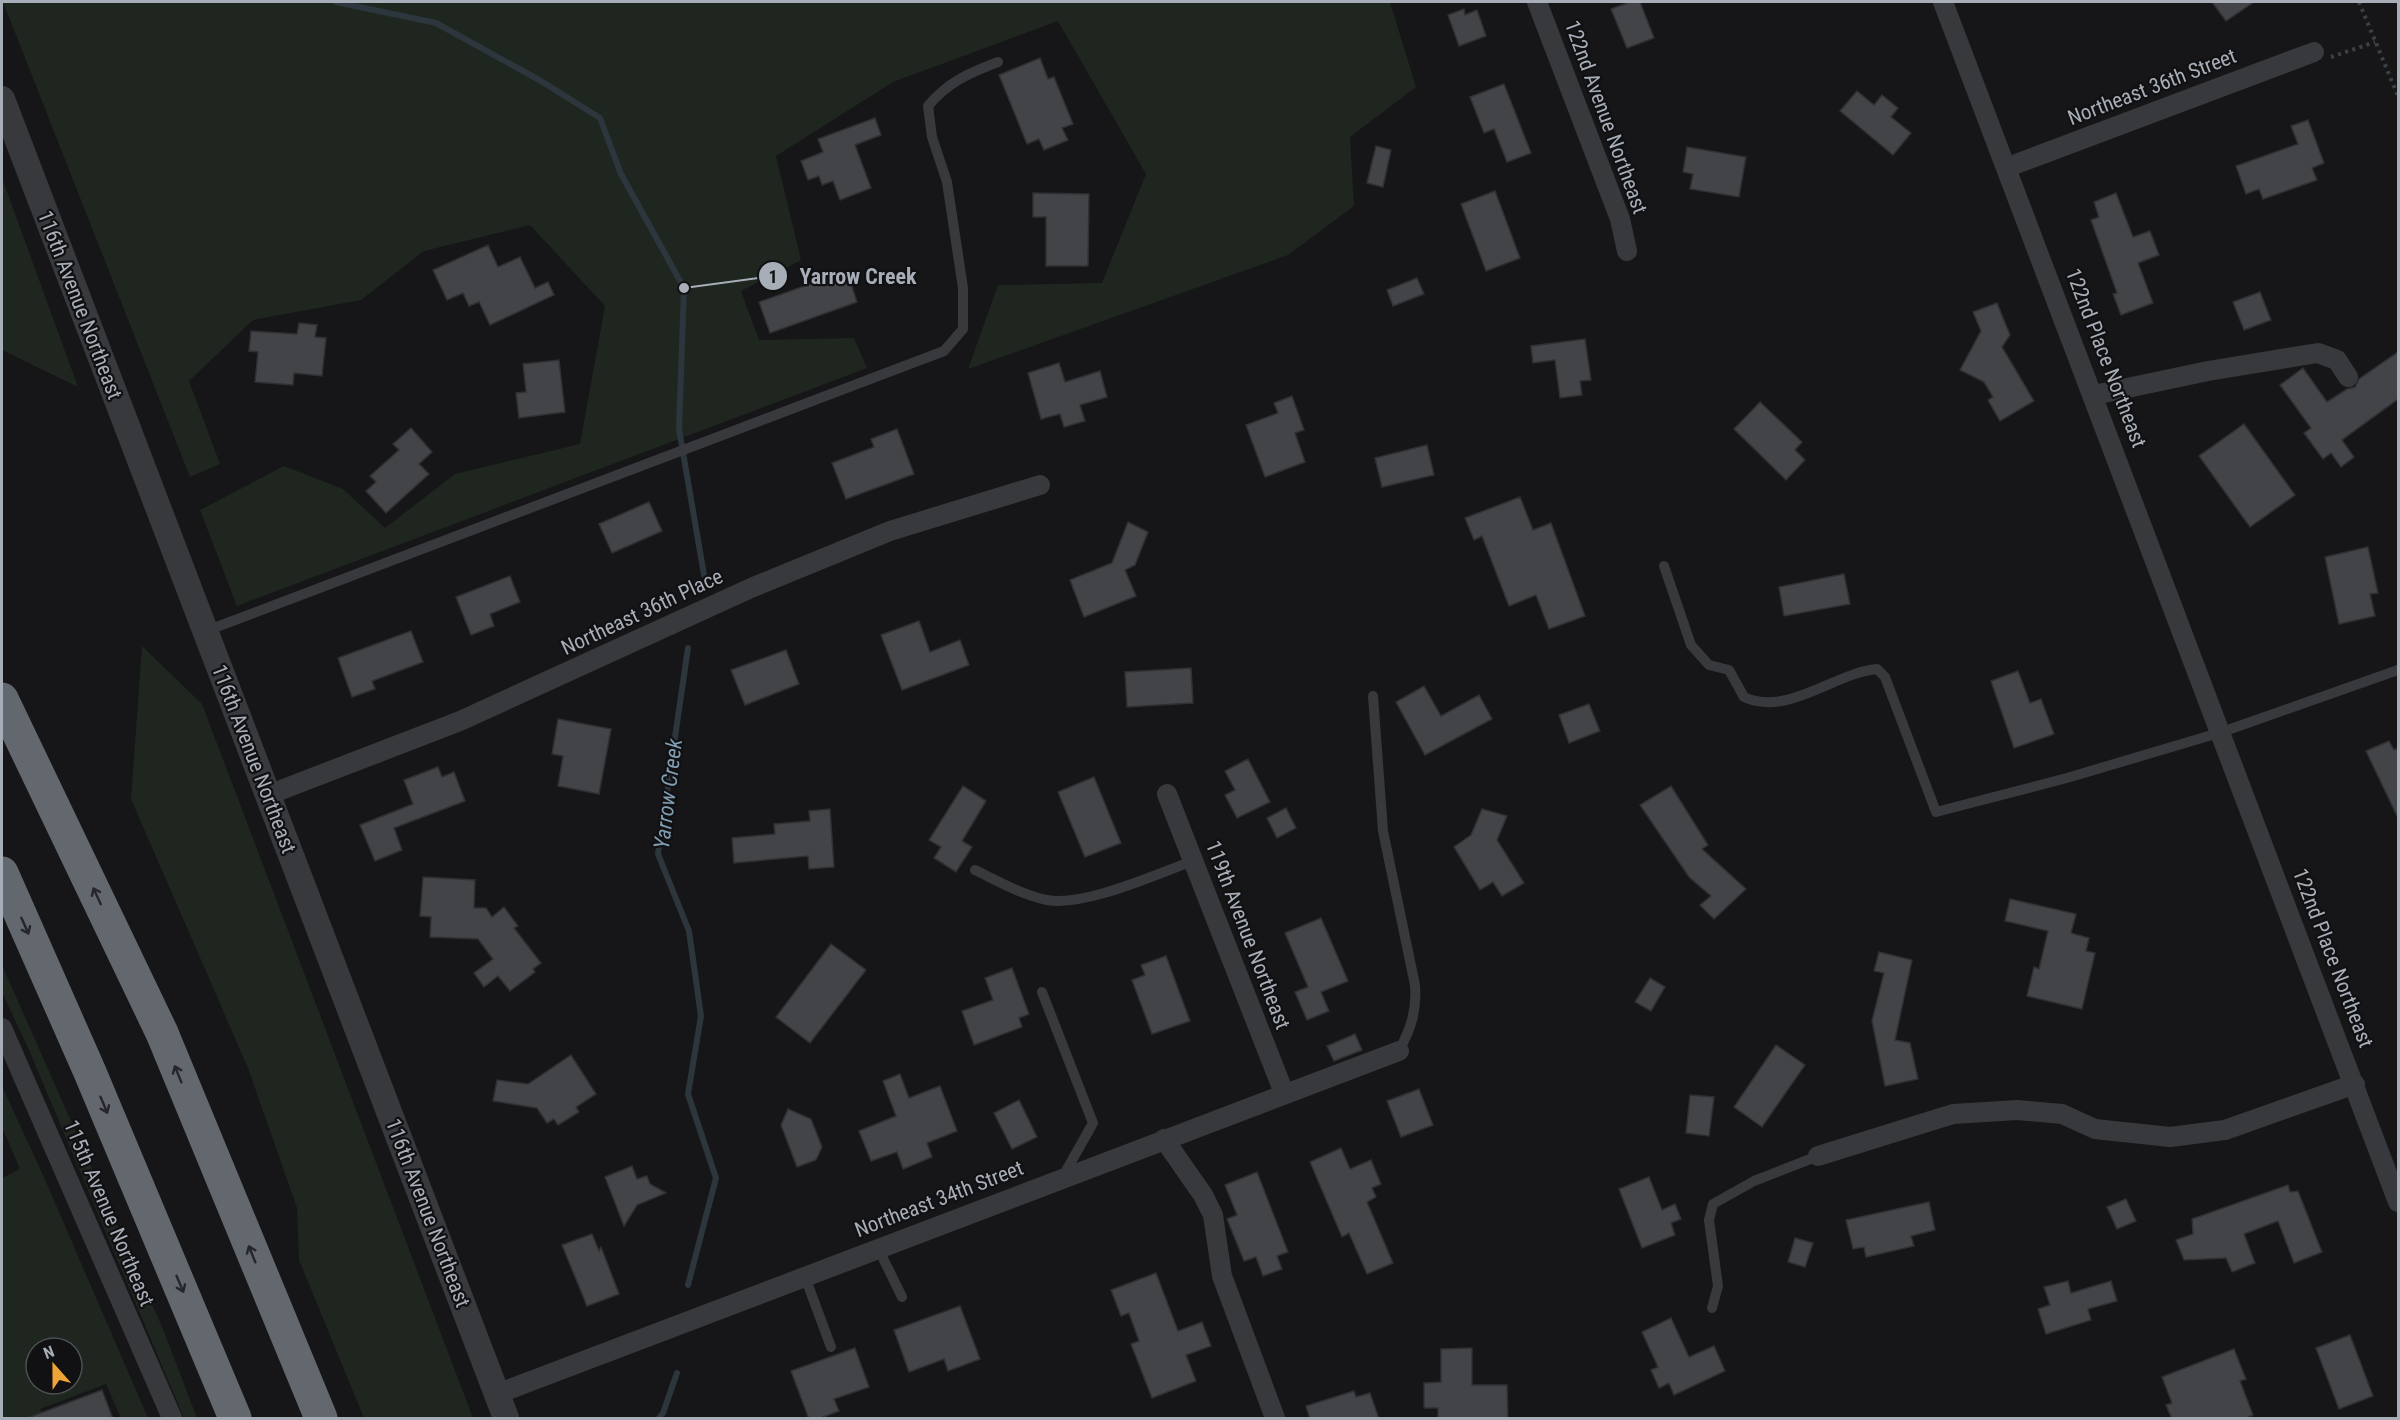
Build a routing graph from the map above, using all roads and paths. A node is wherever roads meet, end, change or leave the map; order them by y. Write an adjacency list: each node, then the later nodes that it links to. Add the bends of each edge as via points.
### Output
1 (1537, 2): 10 (street, 122nd Avenue Northeast, via 1620,219)
2 (1943, 2): 9 (street, 122nd Place Northeast)
3 (2359, 2): 4 (path)
4 (2375, 42): 5 (path, via 2330,57); 7 (path)
5 (2314, 52): 9 (street, Northeast 36th Street)
6 (998, 62): 15 (lane, via 959,76 928,106 932,137 947,182 963,288 963,329 944,351)
7 (2398, 96)
8 (2, 99): 15 (street, 116th Avenue Northeast)
9 (2008, 167): 12 (street, 122nd Place Northeast)
10 (1627, 251)
11 (2348, 378): 12 (street, via 2337,360 2318,353)
12 (2094, 395): 19 (street, 122nd Place Northeast)
13 (1040, 484): 21 (street, Northeast 36th Place, via 890,531 751,588 460,721)
14 (1664, 566): 19 (lane, via 1691,645 1708,665 1729,670 1744,697 1765,702 1795,697 1860,670 1876,669 1885,677 1936,812)
15 (205, 631): 21 (street, 116th Avenue Northeast)
16 (2398, 670): 19 (lane)
17 (1373, 696): 27 (lane, via 1383,831 1417,1008)
18 (2, 699): 37 (highway, one-way to 18, via 162,1034)
19 (2222, 732): 28 (street, 122nd Place Northeast)
20 (1167, 794): 22 (street, 119th Avenue Northeast)
21 (268, 795): 40 (street, 116th Avenue Northeast)
22 (1193, 861): 23 (lane, via 1065,901 1030,895); 29 (street, 119th Avenue Northeast)
23 (975, 870)
24 (2, 873): 42 (highway, one-way to 42)
25 (1042, 993): 32 (lane, via 1093,1123)
26 (2, 1028): 41 (street, 115th Avenue Northeast)
27 (1399, 1051): 29 (street, Northeast 34th Street)
28 (2355, 1084): 31 (street, via 2225,1130 2170,1137 2095,1129 2062,1114 1996,1111 1953,1114); 33 (street, 122nd Place Northeast)
29 (1284, 1093): 30 (street, Northeast 34th Street)
30 (1164, 1139): 32 (street, Northeast 34th Street); 46 (street, via 1203,1195 1212,1215 1222,1276)
31 (1818, 1156): 38 (lane, via 1754,1181 1713,1204 1709,1220 1718,1286)
32 (1061, 1178): 34 (street, Northeast 34th Street)
33 (2398, 1202)
34 (878, 1248): 35 (street, Northeast 34th Street); 36 (lane)
35 (805, 1277): 39 (lane); 40 (street, Northeast 34th Street)
36 (902, 1297)
37 (274, 1308): 43 (highway); 44 (highway)
38 (1713, 1308)
39 (831, 1347)
40 (497, 1394): 45 (street, 116th Avenue Northeast)
41 (172, 1419)
42 (235, 1419)
43 (306, 1419)
44 (321, 1419)
45 (506, 1419)
46 (1275, 1419)

